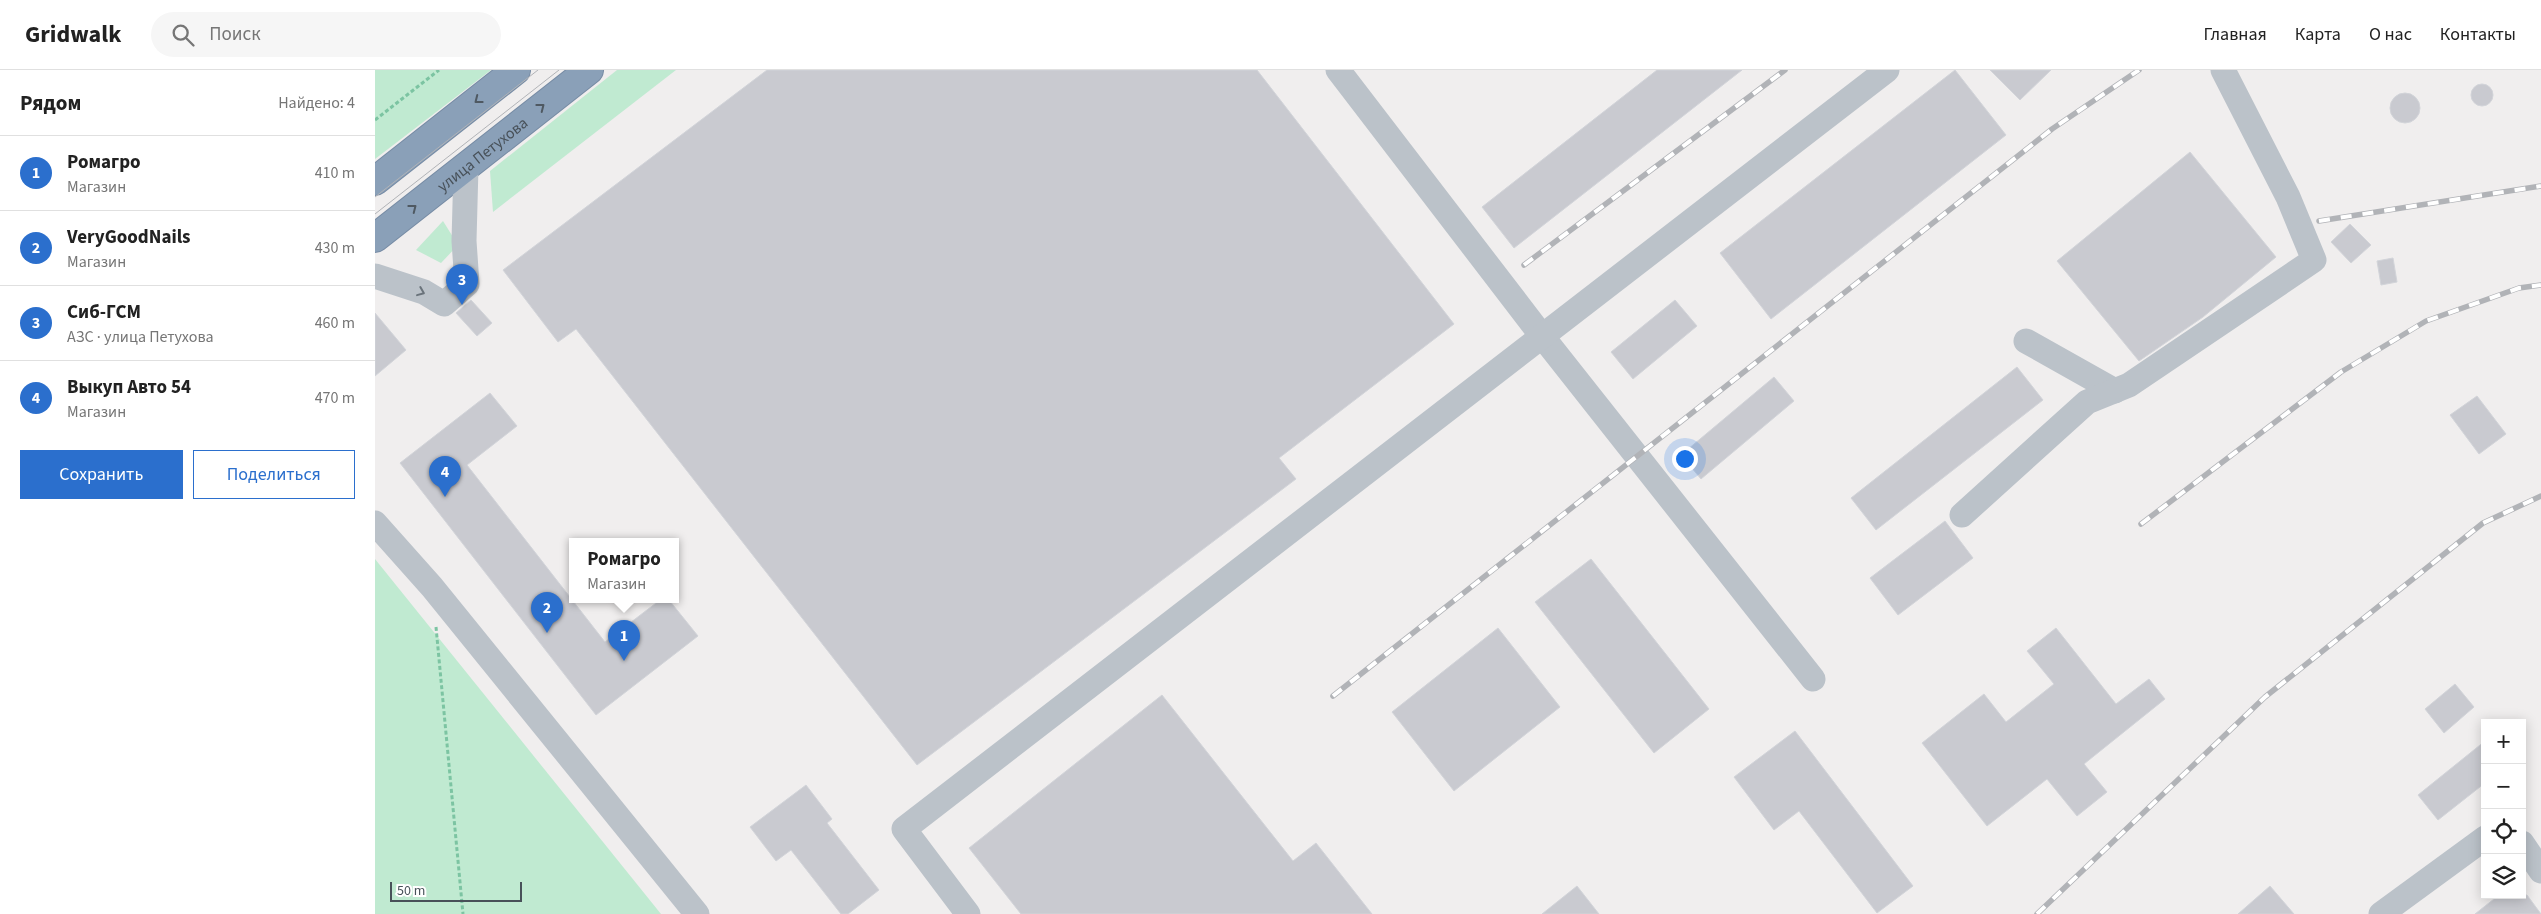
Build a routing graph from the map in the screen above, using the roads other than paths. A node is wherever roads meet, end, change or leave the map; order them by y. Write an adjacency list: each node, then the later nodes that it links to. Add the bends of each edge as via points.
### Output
1 (516, 70): 7 (highway, one-way to 7)
2 (589, 70): 6 (highway, улица Петухова, one-way to 2)
3 (1338, 70): 10 (lane)
4 (1887, 70): 10 (lane)
5 (2223, 70): 12 (lane, via 2288,197 2314,260 2129,385)
6 (466, 167): 8 (highway, улица Петухова, one-way to 6); 9 (lane, one-way to 6, via 424,292 444,304 467,284 464,241)
7 (375, 181)
8 (375, 238)
9 (375, 276)
10 (1542, 336): 15 (lane); 20 (lane, via 904,829)
11 (2026, 341): 12 (lane)
12 (2115, 391): 13 (lane, via 2087,402)
13 (1962, 515)
14 (375, 523): 19 (lane, via 432,587)
15 (1813, 679)
16 (2481, 841): 21 (lane)
17 (2526, 849): 18 (lane)
18 (2541, 871)
19 (697, 914)
20 (969, 914)
21 (2381, 914)

